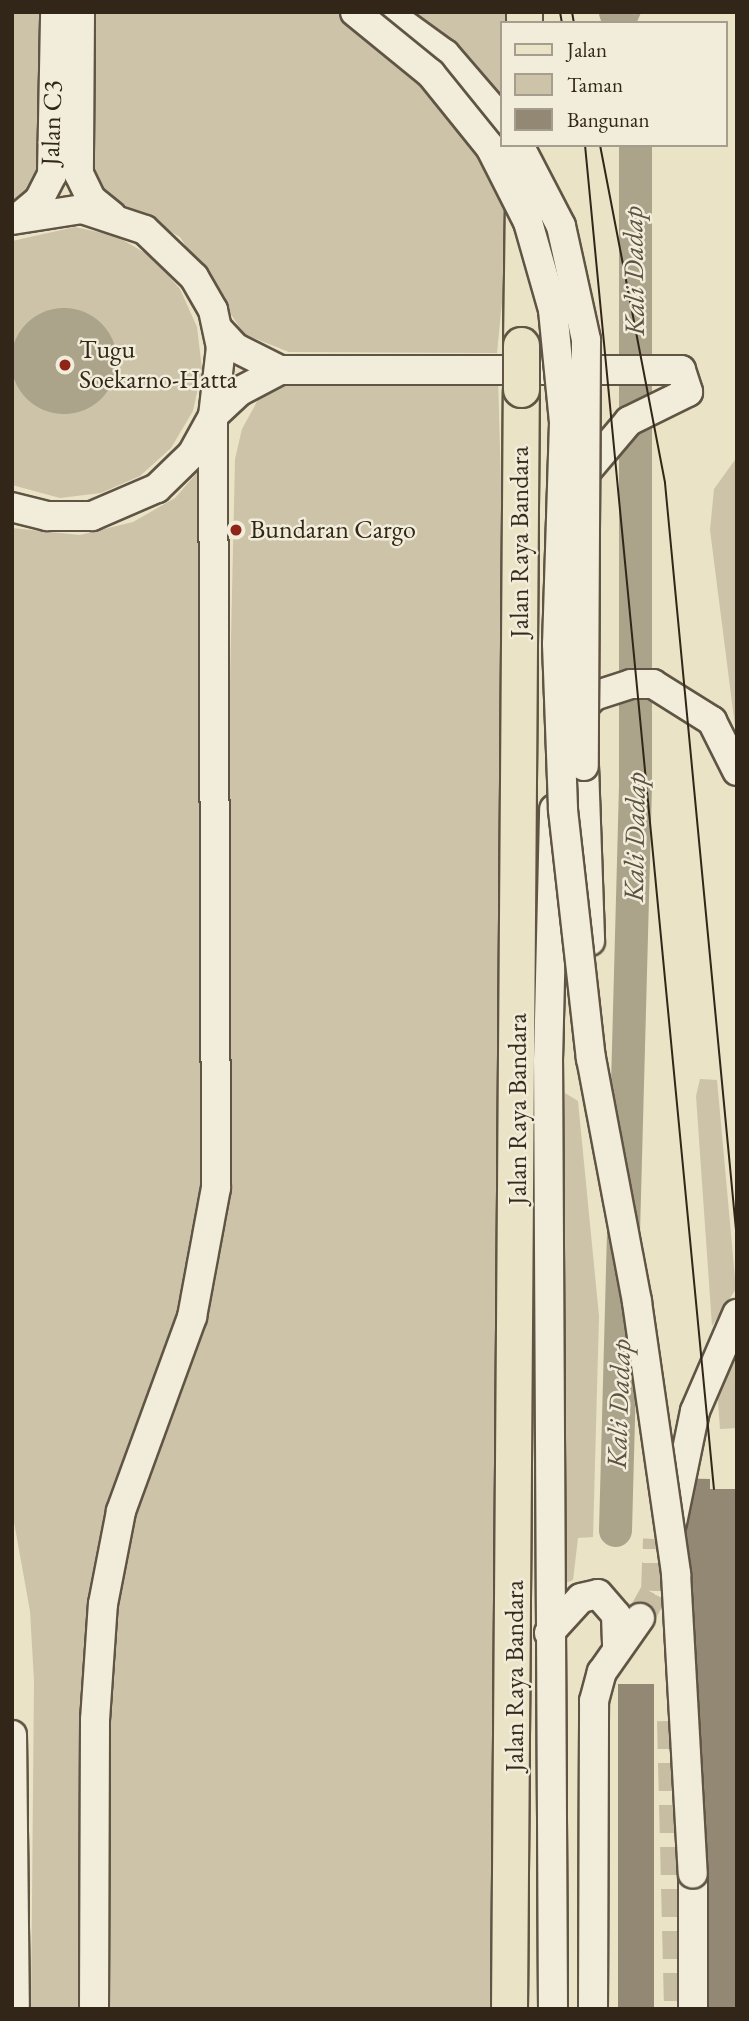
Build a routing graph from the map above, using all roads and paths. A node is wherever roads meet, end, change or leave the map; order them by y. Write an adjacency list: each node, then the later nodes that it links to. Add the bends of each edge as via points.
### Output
1 (55, 12): 9 (street, Jalan C3, via 52,176 39,201)
2 (80, 12): 8 (street, Jalan C3, via 79,174 91,199)
3 (355, 12): 28 (street, Jalan Raya Bandara, bridge, via 430,74 490,147 528,222 562,359 557,644 563,810 589,1046 637,1302 676,1574 693,1874)
4 (387, 12): 5 (street, via 445,54)
5 (500, 118)
6 (521, 147): 25 (main road, Jalan Raya Bandara, bridge)
7 (522, 147): 17 (street, bridge, via 561,226 590,382 584,766 596,1137)
8 (115, 217): 9 (street, via 65,208); 10 (street, via 162,241 185,264)
9 (13, 220)
10 (218, 329): 11 (street, via 236,348); 12 (street, via 221,365)
11 (280, 370): 12 (street, via 240,391); 14 (street, Jalan Raya Bandara, via 681,370 676,397 605,442 573,496)
12 (213, 416): 13 (street, via 180,467 132,502 76,517); 24 (street, via 216,1188 192,1317 121,1511 103,1604 95,1720)
13 (12, 507)
14 (555, 748): 15 (street, via 574,714 594,696 643,683 676,695 723,734); 20 (street, Jalan Raya Bandara, via 548,1061)
15 (737, 771)
16 (737, 1314): 18 (street, via 708,1369 685,1444)
17 (651, 1496)
18 (664, 1577)
19 (640, 1618): 21 (street)
20 (549, 1633): 21 (street, via 581,1598 598,1594 616,1615); 26 (street, Jalan Raya Bandara)
21 (617, 1647): 27 (street, via 594,1701)
22 (12, 1735): 23 (street)
23 (15, 2009)
24 (94, 2009)
25 (509, 2009)
26 (553, 2009)
27 (593, 2009)
28 (693, 2009)

